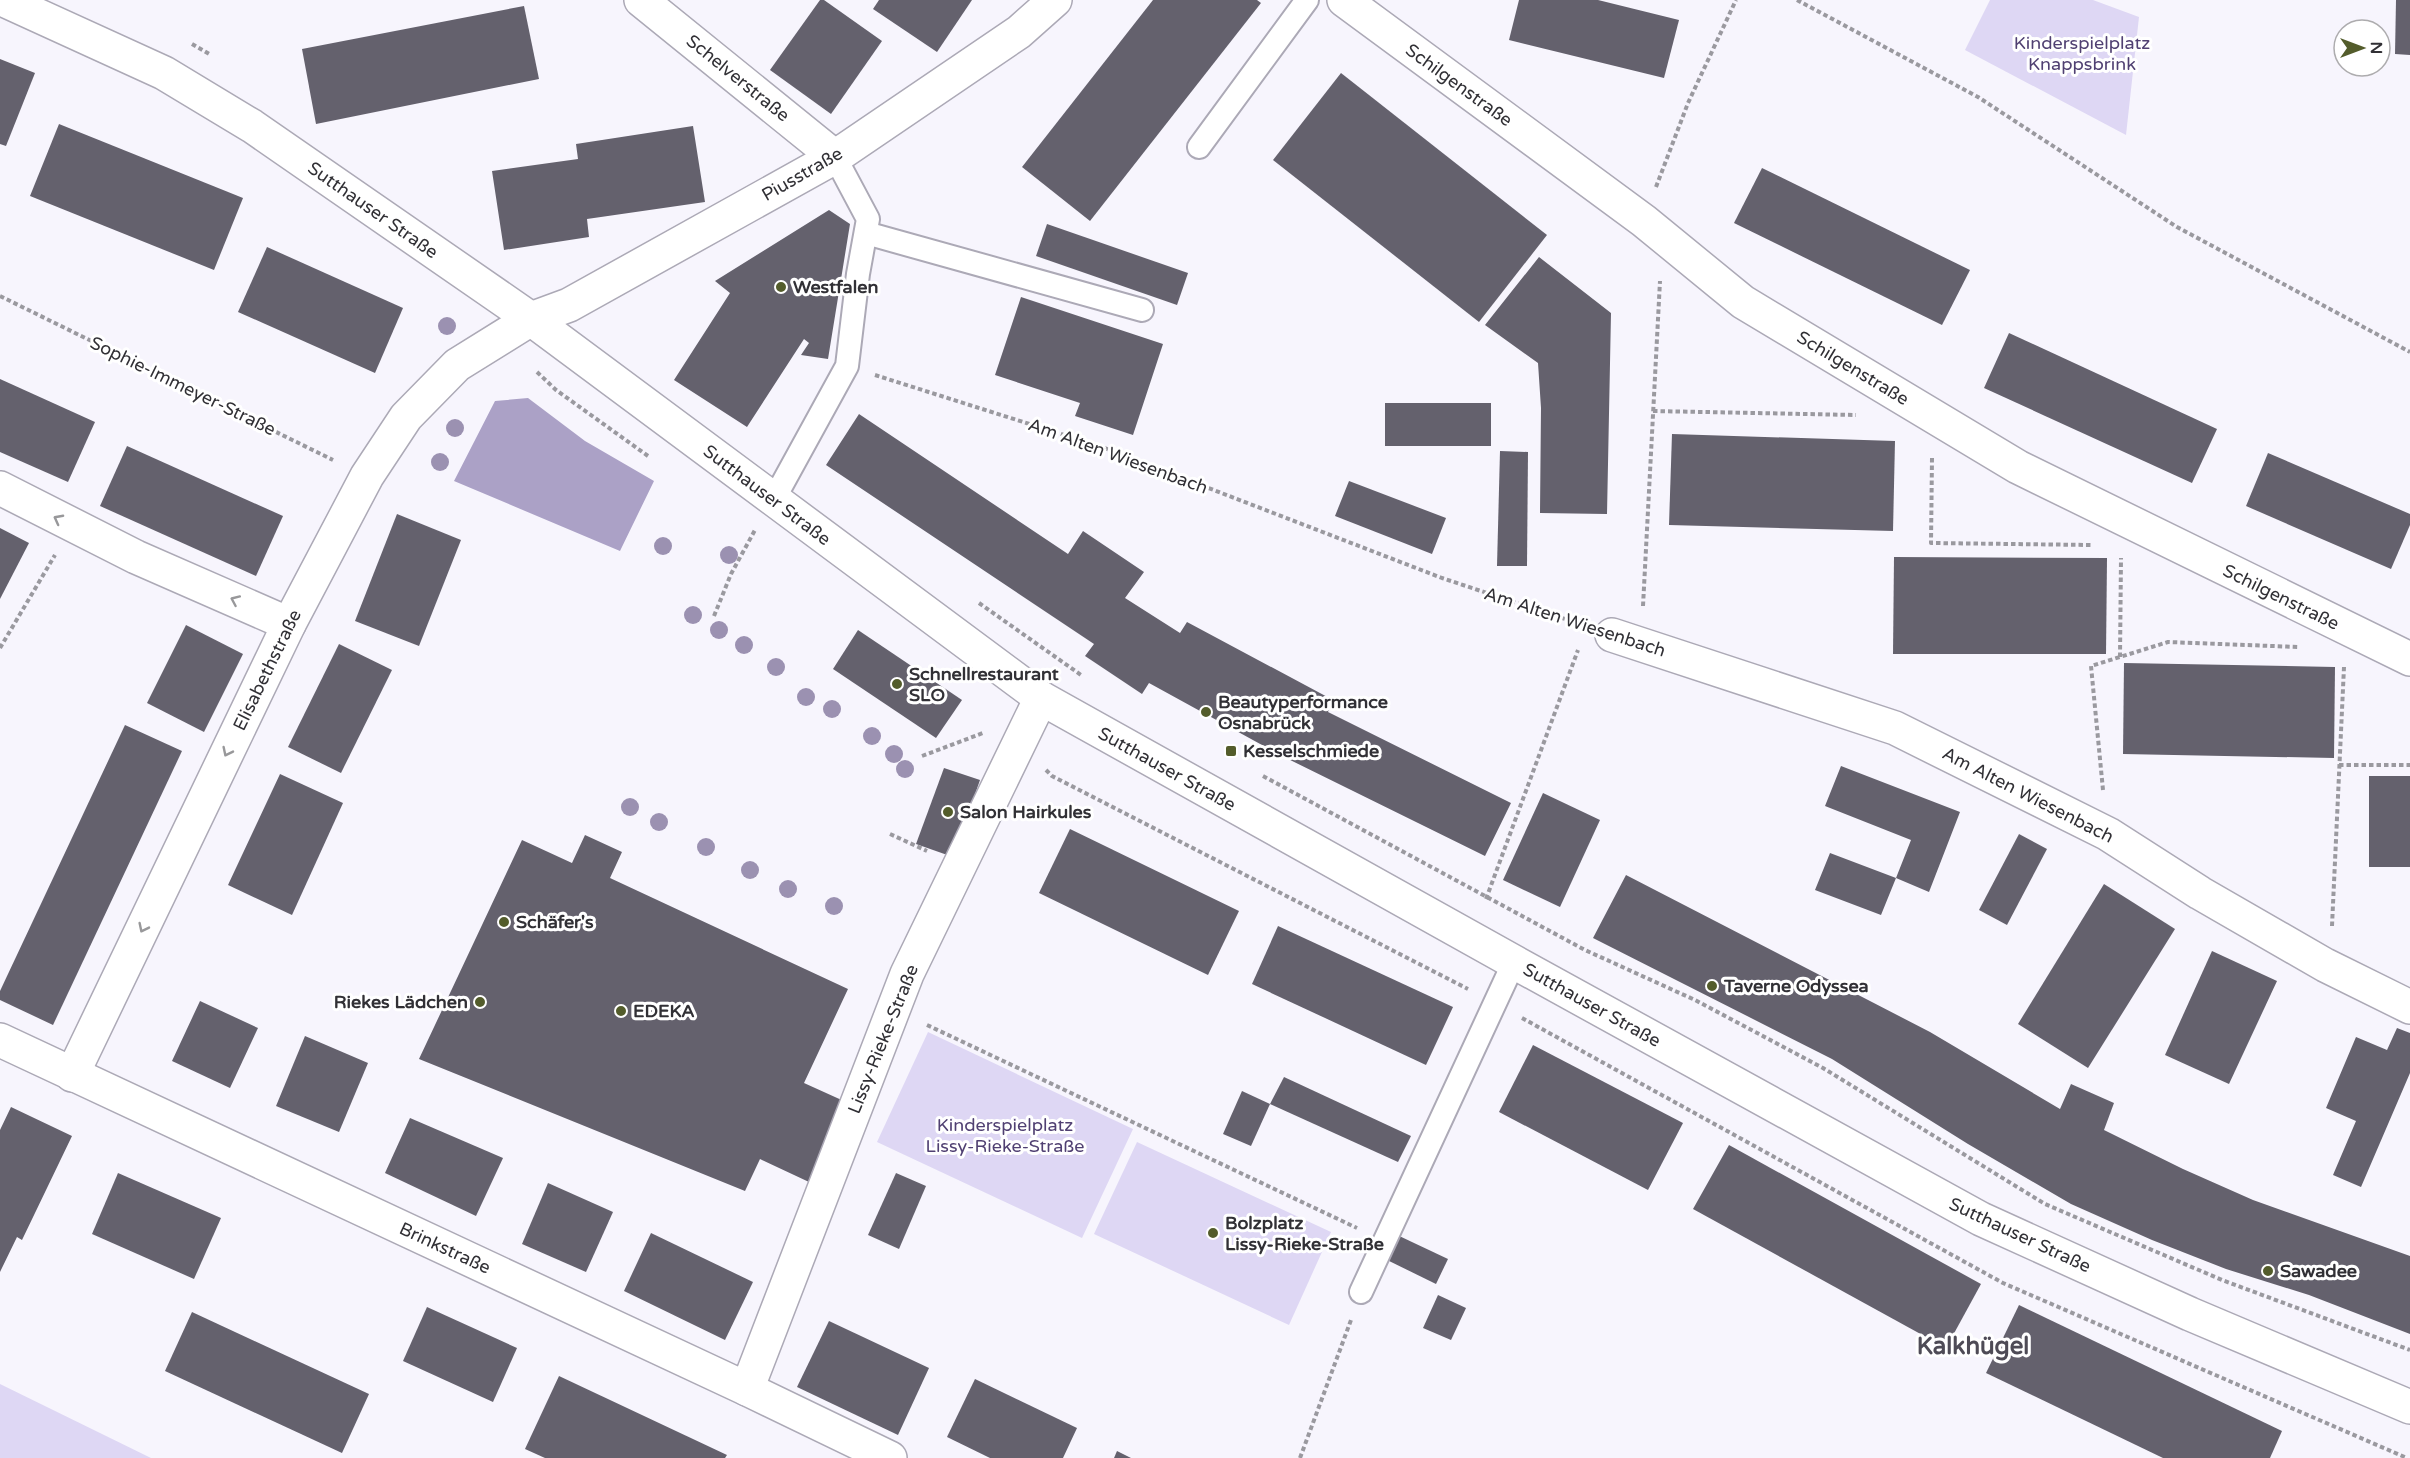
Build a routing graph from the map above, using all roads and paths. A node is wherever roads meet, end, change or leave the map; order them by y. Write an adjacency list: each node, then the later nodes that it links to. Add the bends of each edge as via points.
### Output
1 (4, 0): 14 (street, Sutthauser Straße, via 164,73 252,126)
2 (641, 0): 9 (street, Schelverstraße)
3 (1055, 0): 9 (street, Piusstraße, via 1019,32)
4 (1307, 0): 8 (lane)
5 (1344, 0): 10 (street, Schilgenstraße)
6 (1736, 0): 10 (path, via 1688,103)
7 (1797, 0): 15 (path, via 1978,97 2177,226)
8 (1199, 147)
9 (835, 157): 11 (lane, via 868,219); 14 (street, Piusstraße, via 569,305)
10 (1653, 228): 17 (path); 19 (street, Schilgenstraße, via 1743,302)
11 (866, 233): 13 (lane); 16 (lane)
12 (0, 296): 20 (path, Sophie-Immeyer-Straße)
13 (1142, 310)
14 (531, 319): 20 (street, Elisabethstraße, via 457,365 406,417); 22 (street, Sutthauser Straße)
15 (2410, 352)
16 (847, 366): 22 (lane); 30 (path, Am Alten Wiesenbach, via 1102,447 1442,578)
17 (1653, 411): 18 (path); 30 (path)
18 (1862, 415)
19 (1932, 416): 25 (path, via 1931,543); 34 (street, Schilgenstraße, via 2018,467)
20 (367, 476): 29 (street, Elisabethstraße)
21 (0, 488): 23 (street, one-way to 21)
22 (774, 499): 38 (street, Sutthauser Straße)
23 (72, 526): 29 (street, one-way to 23); 31 (path)
24 (754, 531): 28 (path)
25 (2097, 545)
26 (2121, 556): 33 (path)
27 (975, 600): 37 (path)
28 (714, 616)
29 (289, 624): 52 (street, Elisabethstraße, one-way to 52)
30 (1627, 640): 44 (street, Am Alten Wiesenbach, via 1895,728)
31 (0, 648)
32 (2310, 648): 33 (path, via 2168,642)
33 (2120, 657): 44 (path, via 2091,666)
34 (2410, 659)
35 (1574, 662): 45 (path)
36 (2344, 663): 41 (path)
37 (1082, 676)
38 (1041, 698): 46 (street, Sutthauser Straße); 50 (street, Lissy-Rieke-Straße)
39 (968, 740): 40 (path)
40 (921, 756)
41 (2339, 765): 42 (path); 48 (path, via 2332,927)
42 (2410, 765)
43 (1258, 774): 45 (path)
44 (2108, 834): 48 (street, Am Alten Wiesenbach)
45 (1486, 898): 46 (path); 55 (path, via 1585,950 1695,1000 1823,1068 2045,1204 2222,1280)
46 (1472, 939): 47 (street, Sutthauser Straße)
47 (1514, 962): 53 (lane); 57 (street, Sutthauser Straße, via 1981,1219 2190,1314)
48 (2325, 965): 49 (street, Am Alten Wiesenbach)
49 (2410, 1007)
50 (893, 1009): 53 (path); 56 (street, Lissy-Rieke-Straße)
51 (0, 1040): 52 (street, Brinkstraße)
52 (72, 1075): 56 (street, Brinkstraße)
53 (1385, 1241): 54 (lane)
54 (1361, 1292): 59 (path)
55 (2410, 1350)
56 (747, 1389): 58 (street, Brinkstraße)
57 (2410, 1407)
58 (890, 1458)
59 (1300, 1458)

